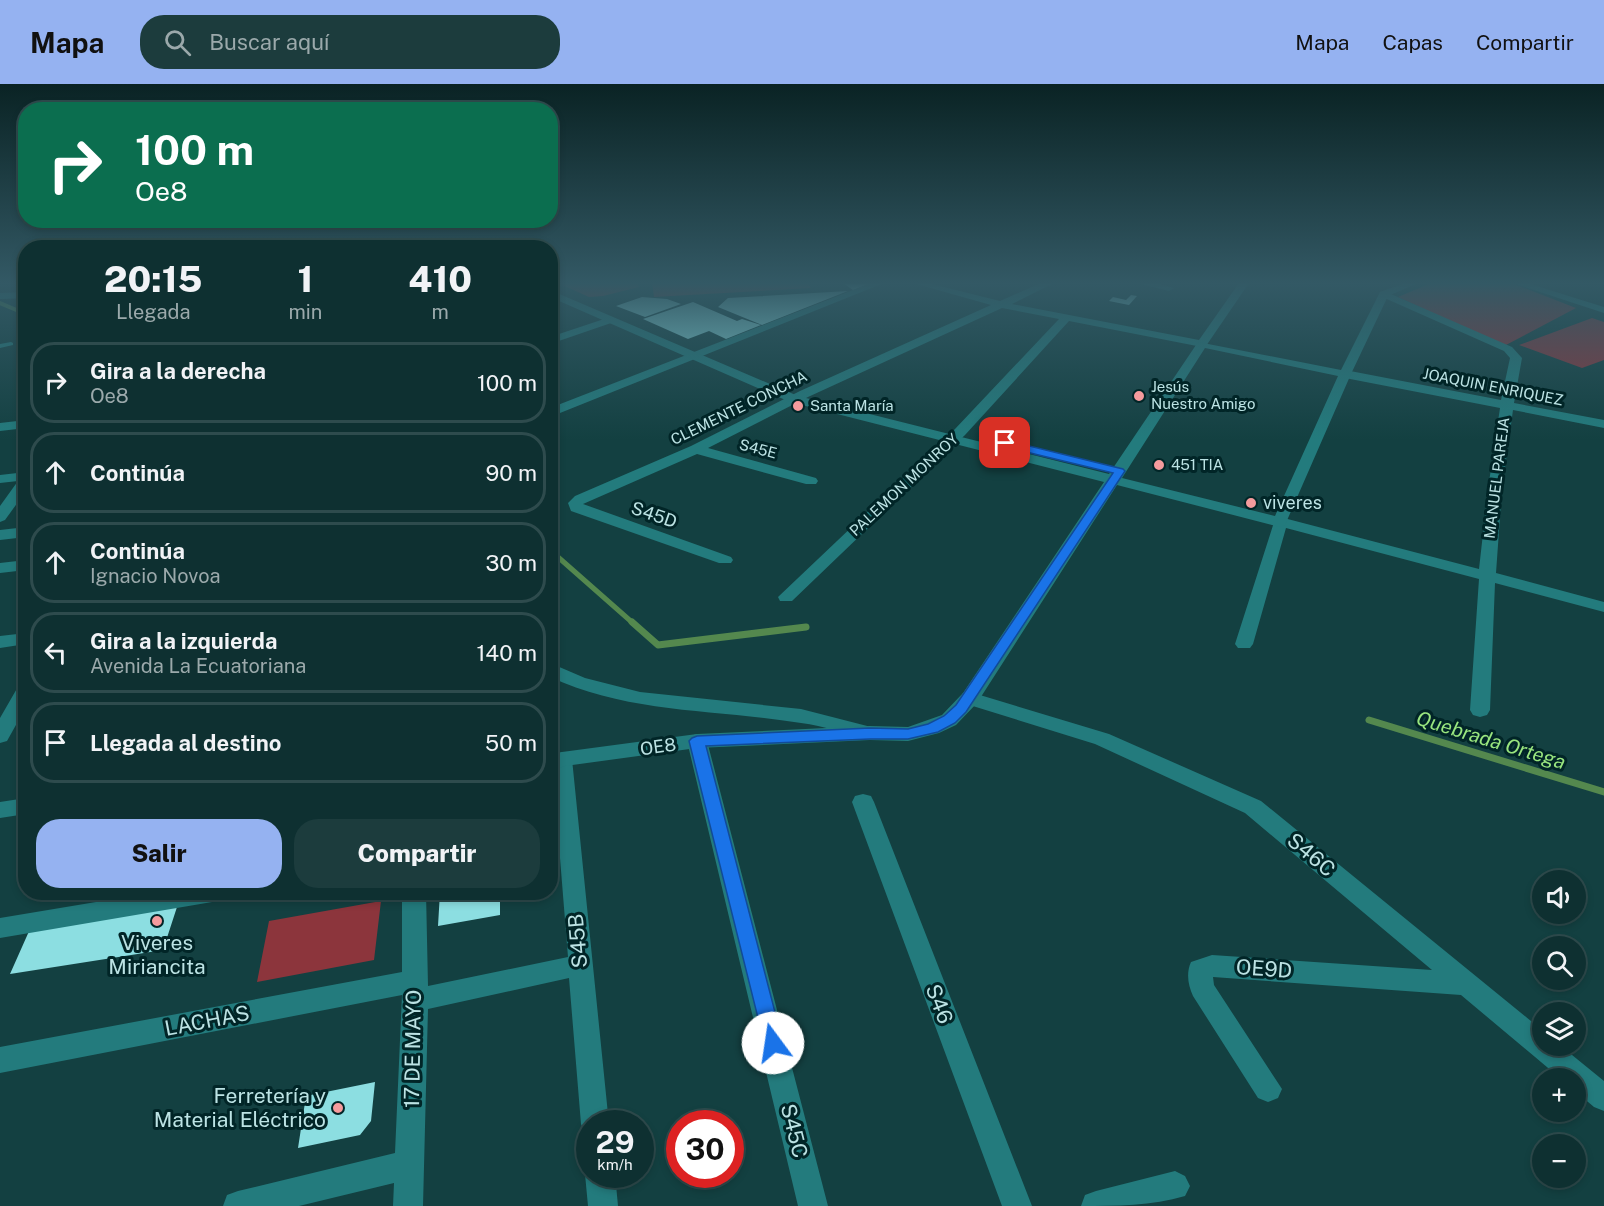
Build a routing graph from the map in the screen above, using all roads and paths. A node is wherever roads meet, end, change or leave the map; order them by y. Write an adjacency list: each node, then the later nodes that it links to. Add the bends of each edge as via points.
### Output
1 (651, 335): 13 (street)
2 (660, 335): 13 (street)
3 (744, 335): 13 (street)
4 (936, 335): 15 (street, CLEMENTE CONCHA)
5 (1049, 335): 21 (street, PALEMON MONROY)
6 (1158, 335): 11 (street, JOAQUIN ENRIQUEZ)
7 (1208, 335): 11 (street, OE8)
8 (1364, 335): 14 (street)
9 (1474, 335): 16 (street, MANUEL PAREJA, via 1516,358)
10 (11, 344): 12 (lane)
11 (1202, 344): 14 (street, JOAQUIN ENRIQUEZ); 23 (street, OE8)
12 (0, 346)
13 (699, 353): 15 (street); 17 (street)
14 (1345, 374): 16 (street, JOAQUIN ENRIQUEZ); 30 (street)
15 (799, 397): 21 (street); 22 (street, CLEMENTE CONCHA)
16 (1505, 406): 18 (street, JOAQUIN ENRIQUEZ); 36 (street, MANUEL PAREJA)
17 (558, 410)
18 (1604, 424)
19 (18, 425): 20 (street)
20 (0, 427)
21 (956, 436): 23 (street); 38 (street, PALEMON MONROY)
22 (696, 449): 26 (street, S45E); 28 (street, CLEMENTE CONCHA)
23 (1117, 475): 30 (street); 44 (street, OE8)
24 (18, 478): 25 (street)
25 (0, 479)
26 (811, 481)
27 (18, 490): 29 (street)
28 (575, 503): 33 (street, S45D, via 576,508)
29 (0, 517)
30 (1282, 517): 36 (street); 42 (street)
31 (18, 533): 32 (street)
32 (0, 535)
33 (725, 561)
34 (18, 566): 35 (street)
35 (0, 568)
36 (1486, 570): 37 (street); 39 (street); 46 (street, MANUEL PAREJA)
37 (1604, 596)
38 (786, 597)
39 (1604, 607)
40 (18, 639): 41 (street)
41 (0, 642)
42 (1244, 644)
43 (558, 673): 48 (street, via 618,694 803,716)
44 (972, 694): 48 (street, OE8, via 949,720 932,728 908,734); 59 (street, S46C, via 1102,739 1253,807)
45 (18, 705): 47 (street)
46 (1480, 710)
47 (8, 726)
48 (870, 733): 49 (street, OE8)
49 (697, 741): 50 (street, OE8); 71 (street, S45C)
50 (558, 761)
51 (558, 778): 58 (street, S45B)
52 (863, 802): 72 (street, S46)
53 (18, 807): 54 (street)
54 (0, 810)
55 (170, 900): 57 (street)
56 (414, 900): 60 (street, 17 DE MAYO)
57 (0, 928)
58 (580, 966): 60 (street, LACHAS); 64 (street, S45B)
59 (1467, 984): 62 (street, OE9D, via 1212,966 1200,970 1203,988); 63 (street, S46C)
60 (415, 991): 61 (street, LACHAS); 65 (street, 17 DE MAYO)
61 (0, 1060)
62 (1268, 1089)
63 (1604, 1098)
64 (594, 1110)
65 (411, 1164): 68 (street); 69 (street, 17 DE MAYO)
66 (1174, 1186): 73 (street)
67 (601, 1188): 70 (street)
68 (238, 1206)
69 (408, 1206)
70 (603, 1206)
71 (813, 1206)
72 (1017, 1206)
73 (1096, 1206)

